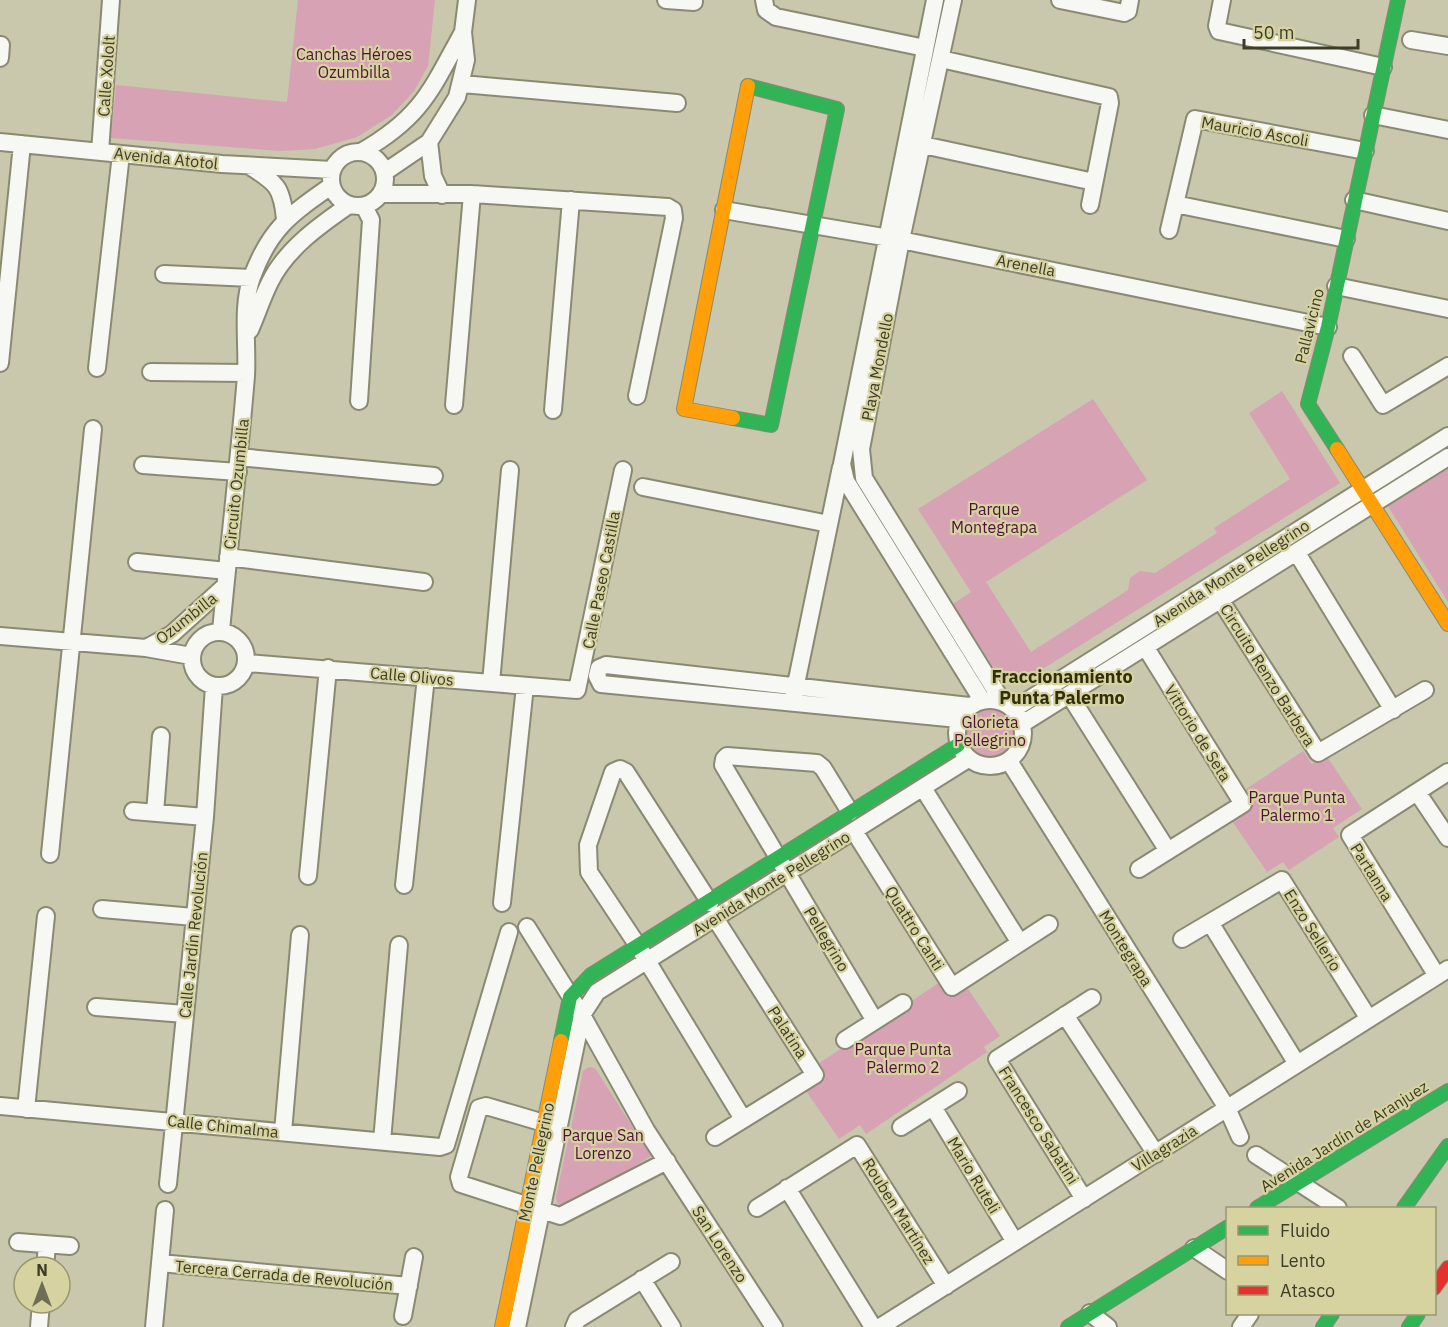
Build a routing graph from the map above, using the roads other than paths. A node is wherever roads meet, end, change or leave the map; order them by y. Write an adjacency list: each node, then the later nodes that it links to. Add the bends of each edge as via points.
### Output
1 (111, 0): 27 (street, Calle Xololt)
2 (467, 0): 12 (street)
3 (666, 0): 11 (street)
4 (765, 0): 15 (street, via 766,10 776,17)
5 (935, 0): 15 (street, Playa Mondello)
6 (952, 0): 16 (street, Playa Mondello)
7 (1060, 0): 8 (street, via 1124,13)
8 (1130, 0)
9 (1222, 0): 17 (street, via 1219,31)
10 (1398, 0): 17 (street, Pallavicino)
11 (694, 2)
12 (463, 32): 18 (street, via 466,60); 28 (street, via 428,96 406,123)
13 (1411, 40): 14 (street)
14 (1448, 46)
15 (925, 48): 47 (street, Playa Mondello)
16 (941, 58): 25 (street, Playa Mondello); 33 (street, via 1109,97)
17 (1383, 67): 20 (street, Pallavicino)
18 (462, 84): 19 (street); 23 (street)
19 (677, 103)
20 (1373, 115): 21 (street); 26 (street, Pallavicino)
21 (1448, 130)
22 (0, 142): 24 (street, Avenida Atotol)
23 (429, 142): 31 (street); 36 (street, via 433,176)
24 (22, 144): 27 (street, Avenida Atotol); 56 (street)
25 (923, 145): 33 (street); 47 (street, Playa Mondello)
26 (1365, 151): 38 (street, Pallavicino); 39 (street, Mauricio Ascoli, via 1195,119)
27 (100, 152): 29 (street, Avenida Atotol)
28 (361, 152): 31 (street, via 376,158); 32 (street, via 344,156)
29 (121, 154): 30 (street, Avenida Atotol); 58 (street)
30 (248, 165): 32 (street, Avenida Atotol); 43 (street, via 273,180 281,192)
31 (385, 172): 34 (street)
32 (332, 178): 41 (street, via 338,198); 43 (street, Circuito Ozumbilla)
33 (1094, 182): 40 (street)
34 (382, 194): 36 (street); 41 (street, via 374,202)
35 (472, 194): 36 (street); 37 (street); 63 (street)
36 (442, 195)
37 (571, 200): 61 (street, via 673,210); 64 (street)
38 (1354, 200): 44 (street); 48 (street, Pallavicino)
39 (1175, 204): 46 (street, Mauricio Ascoli); 48 (street)
40 (1090, 205)
41 (357, 206): 54 (street, Circuito Ozumbilla, via 318,227 292,252 270,280); 62 (street, via 371,220)
42 (724, 210): 45 (street, Arenella); 45 (street, via 748,86 837,109); 45 (street, via 684,409 771,425)
43 (285, 219): 50 (street, Circuito Ozumbilla)
44 (1448, 221)
45 (814, 227): 47 (street, Arenella)
46 (1169, 230)
47 (893, 239): 53 (street, Arenella); 68 (street, Playa Mondello); 80 (street, Playa Mondello, via 861,464 864,478)
48 (1346, 239): 51 (street, Pallavicino)
49 (164, 274): 50 (street)
50 (251, 278): 54 (street, Circuito Ozumbilla, via 246,300)
51 (1336, 286): 52 (street); 53 (street, Pallavicino)
52 (1448, 309)
53 (1328, 327): 75 (street, Pallavicino, via 1308,404)
54 (248, 336): 60 (street, Circuito Ozumbilla)
55 (1352, 356): 57 (street, via 1383,405)
56 (0, 363)
57 (1448, 366)
58 (97, 368)
59 (151, 372): 60 (street)
60 (246, 373): 70 (street, Circuito Ozumbilla)
61 (637, 396)
62 (359, 401)
63 (454, 405)
64 (553, 410)
65 (93, 429): 88 (street)
66 (1448, 436): 75 (street, Avenida Monte Pellegrino)
67 (1448, 457): 76 (street, Avenida Monte Pellegrino)
68 (842, 464): 77 (street); 80 (street, Playa Mondello, via 846,482)
69 (143, 465): 70 (street)
70 (239, 465): 73 (street); 81 (street, Circuito Ozumbilla)
71 (510, 470): 95 (street)
72 (623, 470): 99 (street, Calle Paseo Castilla)
73 (434, 476)
74 (643, 486): 77 (street)
75 (1362, 489): 76 (street, Pallavicino); 83 (street, Avenida Monte Pellegrino)
76 (1372, 505): 78 (street, Avenida Monte Pellegrino); 85 (street, Pallavicino)
77 (829, 524): 96 (street)
78 (1297, 553): 84 (street, Avenida Monte Pellegrino); 105 (street)
79 (137, 562): 81 (street)
80 (908, 564): 103 (street, Playa Mondello); 104 (street, Playa Mondello)
81 (227, 571): 82 (street); 86 (street, Circuito Ozumbilla); 89 (street, Ozumbilla, via 172,634)
82 (424, 582)
83 (1211, 585): 84 (street, Circuito Renzo Barbera); 103 (street, Avenida Monte Pellegrino)
84 (1221, 600): 90 (street, Avenida Monte Pellegrino); 105 (street, Circuito Renzo Barbera, via 1318,753)
85 (1448, 624)
86 (221, 631): 91 (street, via 207,634 196,643); 92 (street, via 235,636 245,648)
87 (0, 636): 88 (street)
88 (73, 642): 89 (street); 121 (street)
89 (146, 648): 91 (street)
90 (1146, 648): 101 (street, Avenida Monte Pellegrino); 120 (street, Vittorio de Seta, via 1243,804)
91 (191, 656): 97 (street, via 202,681)
92 (247, 663): 93 (street, Calle Olivos); 97 (street, via 241,676 229,685)
93 (328, 668): 94 (street, Calle Olivos); 125 (street)
94 (426, 677): 95 (street, Calle Olivos); 126 (street)
95 (491, 683): 98 (street, Calle Olivos)
96 (794, 685): 102 (street); 102 (street, via 606,665 599,668 597,676 601,684); 104 (street)
97 (214, 686): 117 (street, Calle Jardín Revolución)
98 (525, 686): 99 (street, Calle Olivos); 127 (street)
99 (578, 690)
100 (1425, 690): 105 (street, Circuito Renzo Barbera)
101 (1070, 696): 106 (street, Avenida Monte Pellegrino); 120 (street)
102 (793, 704): 104 (street)
103 (1008, 705): 104 (street); 106 (street)
104 (969, 708): 108 (street, via 955,732)
105 (1393, 710)
106 (1022, 724): 110 (street, via 1022,744)
107 (161, 736): 116 (street)
108 (958, 745): 109 (street); 115 (street, Avenida Monte Pellegrino)
109 (968, 759): 110 (street, via 981,766 996,766); 112 (street, Avenida Monte Pellegrino)
110 (1009, 760): 158 (street, Montegrapa)
111 (1448, 772): 113 (street, Partanna)
112 (923, 788): 118 (street, Avenida Monte Pellegrino); 138 (street)
113 (1417, 792): 119 (street); 142 (street, Partanna, via 1350,835)
114 (132, 811): 116 (street)
115 (850, 812): 122 (street, Avenida Monte Pellegrino); 122 (street, Pellegrino, via 817,763 727,756 723,765)
116 (155, 813): 117 (street)
117 (205, 817): 131 (street, Calle Jardín Revolución)
118 (854, 831): 124 (street, Avenida Monte Pellegrino); 138 (street, Quattro Canti, via 952,987)
119 (1448, 838)
120 (1168, 850): 123 (street, Vittorio de Seta)
121 (50, 854)
122 (778, 857): 124 (street, Pellegrino); 129 (street, Avenida Monte Pellegrino)
123 (1139, 869)
124 (788, 873): 129 (street, Avenida Monte Pellegrino); 151 (street, Pellegrino)
125 (308, 876)
126 (404, 885)
127 (502, 903)
128 (102, 909): 131 (street)
129 (713, 910): 140 (street, Avenida Monte Pellegrino); 140 (street, via 626,772 613,772 588,845 587,859 589,872); 141 (street, Avenida Monte Pellegrino); 160 (street, Palatina, via 815,1075)
130 (46, 916): 159 (street)
131 (194, 917): 147 (street, Calle Jardín Revolución)
132 (1049, 924): 138 (street, Quattro Canti)
133 (1211, 924): 137 (street, Enzo Sellerio); 150 (street, Enzo Sellerio, via 1282,880); 153 (street)
134 (527, 927): 143 (street, San Lorenzo)
135 (508, 932): 167 (street, Calle Chimalma, via 446,1145)
136 (300, 935): 164 (street)
137 (1182, 939)
138 (1020, 943)
139 (399, 945): 167 (street)
140 (638, 946): 141 (street); 143 (street, Avenida Monte Pellegrino, via 584,979)
141 (647, 961): 148 (street, Avenida Monte Pellegrino, via 597,992); 160 (street)
142 (1443, 973): 150 (street, Villagrazia)
143 (570, 997): 148 (street, San Lorenzo); 162 (street, Monte Pellegrino)
144 (1092, 998): 149 (street, Francesco Sabatini)
145 (903, 1003): 151 (street)
146 (96, 1007): 147 (street)
147 (185, 1014): 161 (street, Calle Jardín Revolución)
148 (582, 1015): 171 (street, San Lorenzo); 181 (street, Monte Pellegrino)
149 (1065, 1015): 169 (street); 177 (street, Francesco Sabatini, via 997,1059)
150 (1368, 1019): 153 (street, Villagrazia)
151 (875, 1021): 152 (street)
152 (845, 1040)
153 (1297, 1064): 158 (street, Villagrazia)
154 (958, 1091): 157 (street)
155 (1448, 1091): 174 (street, Avenida Jardín de Aranjuez)
156 (0, 1106): 159 (street, Calle Chimalma)
157 (933, 1107): 163 (street); 186 (street, Mario Ruteli)
158 (1227, 1108): 166 (street, Montegrapa); 169 (street, Villagrazia)
159 (26, 1109): 161 (street, Calle Chimalma)
160 (743, 1119): 165 (street, Palatina)
161 (173, 1121): 164 (street, Calle Chimalma); 175 (street, Calle Jardín Revolución)
162 (544, 1123): 181 (street, Monte Pellegrino); 181 (street, via 486,1106 479,1108 459,1177 461,1184)
163 (901, 1127)
164 (283, 1132): 167 (street, Calle Chimalma)
165 (715, 1137)
166 (1240, 1137)
167 (382, 1141)
168 (1448, 1146): 173 (street)
169 (1156, 1154): 177 (street, Villagrazia)
170 (1256, 1155): 174 (street)
171 (667, 1161): 181 (street, via 566,1215); 207 (street, San Lorenzo)
172 (1448, 1176): 173 (street)
173 (1425, 1178): 180 (street)
174 (1299, 1182): 178 (street, Avenida Jardín de Aranjuez); 179 (street)
175 (168, 1184)
176 (787, 1188): 182 (street, Rouben Martínez); 199 (street, Rouben Martínez, via 857,1145); 208 (street)
177 (1084, 1198): 186 (street, Villagrazia)
178 (1260, 1207)
179 (1335, 1207)
180 (1405, 1207)
181 (533, 1208): 203 (street, Monte Pellegrino); 204 (street, Monte Pellegrino)
182 (757, 1208)
183 (165, 1210): 193 (street)
184 (1226, 1228): 189 (street)
185 (18, 1242): 187 (street)
186 (1015, 1242): 199 (street, Villagrazia)
187 (47, 1245): 188 (street); 190 (street)
188 (70, 1246)
189 (1194, 1248): 195 (street); 200 (street)
190 (46, 1255)
191 (414, 1257): 198 (street, Tercera Cerrada de Revolución)
192 (671, 1262): 196 (street)
193 (160, 1263): 198 (street, Tercera Cerrada de Revolución); 202 (street)
194 (1448, 1268): 197 (street)
195 (1226, 1270)
196 (642, 1280): 205 (street, via 577,1320); 206 (street)
197 (1436, 1285)
198 (409, 1286): 201 (street, Tercera Cerrada de Revolución)
199 (946, 1286): 209 (street, Villagrazia)
200 (1089, 1313): 210 (street); 211 (street)
201 (403, 1316)
202 (154, 1327)
203 (502, 1327)
204 (517, 1327)
205 (574, 1327)
206 (672, 1327)
207 (774, 1327)
208 (873, 1327)
209 (880, 1327)
210 (1068, 1327)
211 (1108, 1327)

